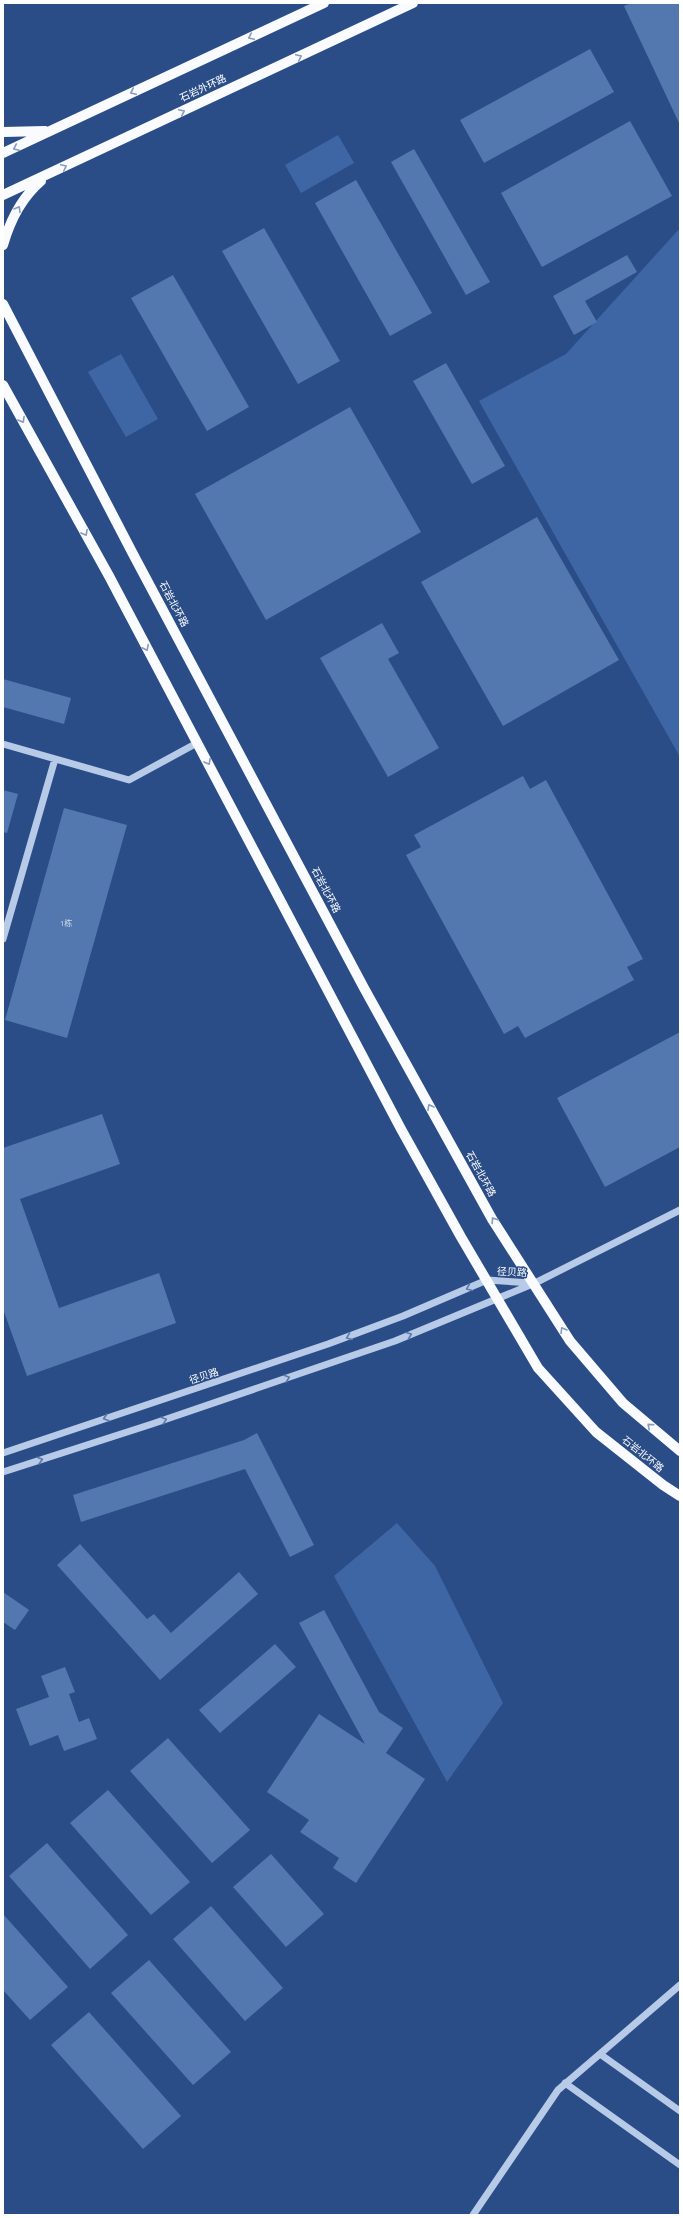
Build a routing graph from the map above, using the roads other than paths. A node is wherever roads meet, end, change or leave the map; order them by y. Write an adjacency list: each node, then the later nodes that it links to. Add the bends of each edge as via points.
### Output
1 (324, 3): 3 (main road, one-way to 3)
2 (413, 3): 6 (main road, 石岩外环路, one-way to 2)
3 (56, 128): 4 (main road, via 38,132); 5 (main road, one-way to 5)
4 (3, 132)
5 (3, 153)
6 (49, 174): 7 (main road, 石岩外环路); 8 (main road, one-way to 6, via 13,217 23,201)
7 (3, 195)
8 (3, 245)
9 (3, 296): 11 (main road)
10 (3, 304): 11 (main road, 石岩北环路)
11 (9, 316): 19 (main road, 石岩北环路, one-way to 11, via 492,1219 364,988)
12 (3, 386): 13 (main road, 石岩北环路, one-way to 13, via 109,576)
13 (197, 743): 15 (street, via 129,780); 18 (main road, 石岩北环路, one-way to 18, via 401,1129)
14 (3, 744): 15 (street)
15 (55, 759): 16 (street)
16 (3, 939)
17 (680, 1210): 19 (street)
18 (487, 1280): 19 (street, 径贝路); 20 (main road, 石岩北环路); 22 (street, 径贝路, one-way to 22, via 403,1316 328,1344)
19 (535, 1283): 20 (street, 径贝路); 21 (main road, 石岩北环路, one-way to 19, via 623,1403 570,1341)
20 (497, 1298): 23 (street, 径贝路, one-way to 20, via 395,1341); 24 (main road, 石岩北环路, via 538,1368 591,1426 663,1486)
21 (680, 1451)
22 (3, 1453)
23 (3, 1472)
24 (680, 1496)
25 (680, 1985): 26 (street)
26 (600, 2054): 27 (street); 28 (street)
27 (565, 2083): 29 (street); 30 (street)
28 (680, 2111)
29 (680, 2166)
30 (473, 2215)

